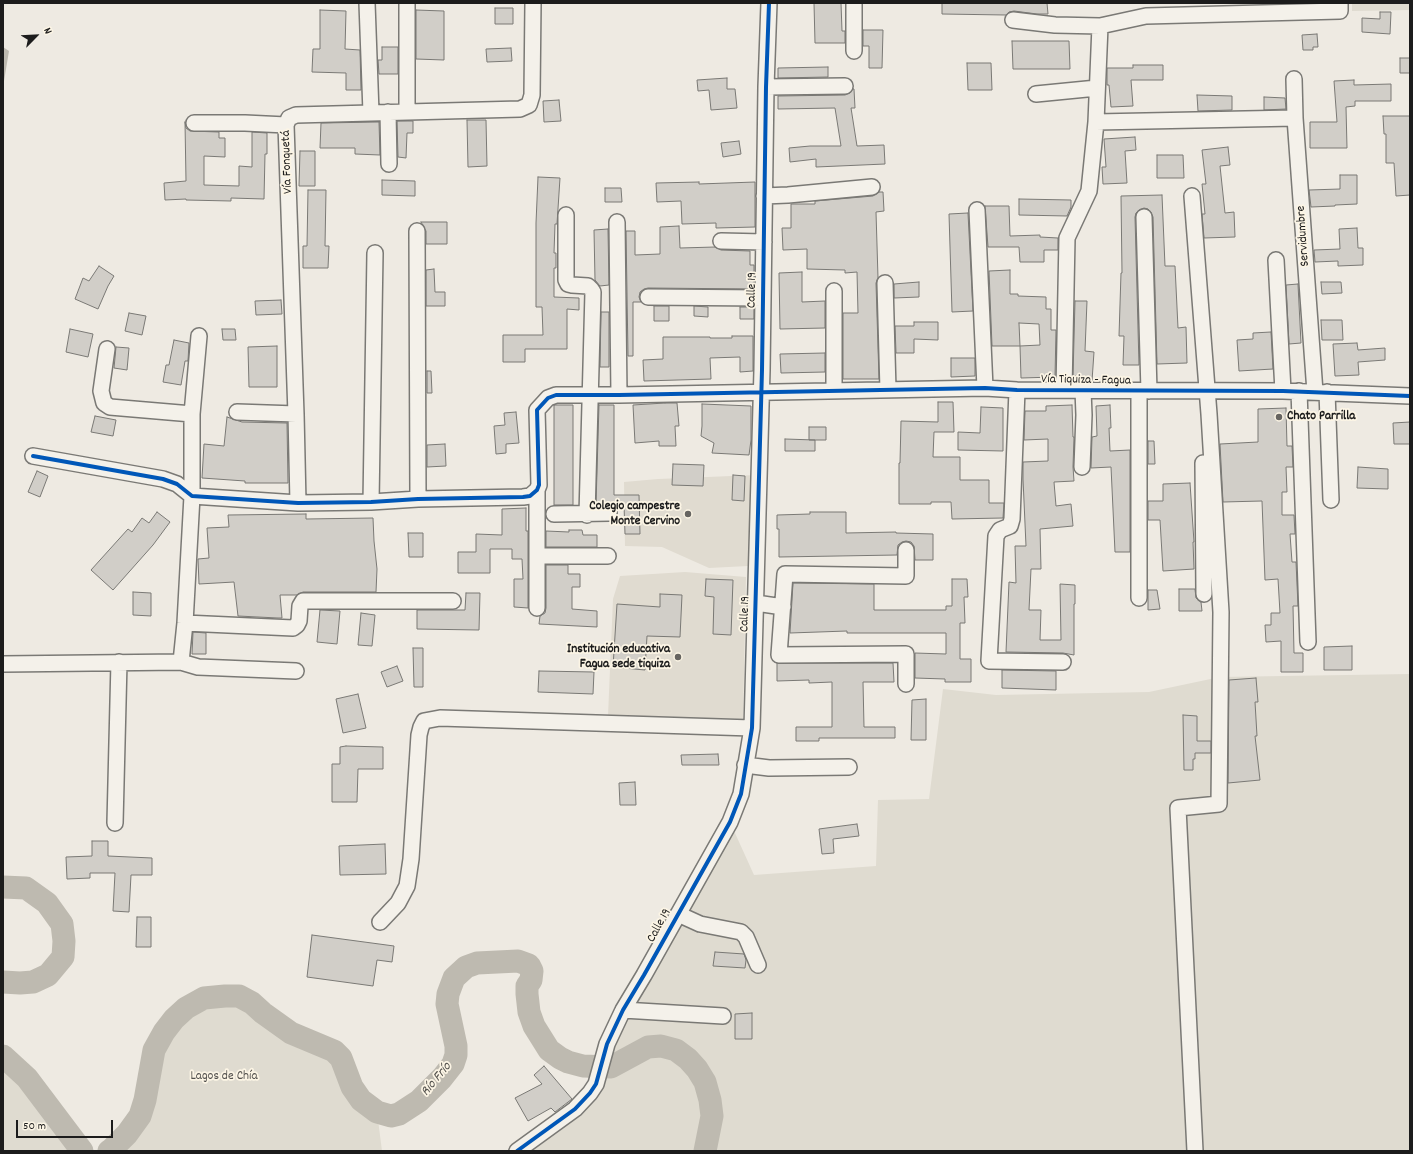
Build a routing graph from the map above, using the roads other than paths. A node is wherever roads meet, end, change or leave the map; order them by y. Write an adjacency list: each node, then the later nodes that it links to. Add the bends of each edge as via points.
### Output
1 (367, 3): 19 (street)
2 (407, 3): 17 (street)
3 (533, 3): 17 (street, Vía Fonquetá, via 532,95 529,105 520,109)
4 (769, 3): 14 (street, Calle 19)
5 (854, 3): 11 (street)
6 (1340, 3): 7 (street, via 1340,11)
7 (1314, 8): 8 (street)
8 (1147, 10): 10 (street)
9 (1013, 20): 10 (street, via 1055,25)
10 (1100, 26): 15 (street)
11 (854, 52)
12 (1294, 79): 20 (street, Servidumbre)
13 (845, 86): 14 (street)
14 (766, 87): 26 (street, Calle 19)
15 (1097, 88): 16 (street); 21 (street)
16 (1036, 94)
17 (407, 111): 18 (street, Vía Fonquetá)
18 (388, 112): 19 (street, Vía Fonquetá); 24 (street)
19 (371, 113): 23 (street, Vía Fonquetá, via 296,115 289,118)
20 (1295, 118): 21 (street); 53 (street, Servidumbre)
21 (1096, 122): 46 (street, via 1089,191 1067,238)
22 (194, 123): 23 (street)
23 (286, 125): 60 (street, Vía Fonquetá)
24 (389, 164)
25 (872, 187): 26 (street)
26 (764, 196): 34 (street, Calle 19)
27 (1192, 196): 48 (street)
28 (976, 210): 43 (street)
29 (566, 215): 55 (street, via 566,280 568,284 588,286 593,292)
30 (1144, 217): 50 (street)
31 (617, 222): 56 (street)
32 (417, 231): 65 (street)
33 (721, 241): 34 (street)
34 (764, 242): 40 (street, Calle 19)
35 (375, 253): 67 (street)
36 (1276, 260): 51 (street)
37 (885, 283): 44 (street)
38 (834, 291): 49 (street)
39 (648, 297): 40 (street)
40 (763, 298): 54 (street, Calle 19)
41 (199, 336): 59 (street)
42 (107, 349): 59 (street, via 101,391 104,403 110,407)
43 (986, 388): 44 (street, Vía Tiquiza - Fagua); 45 (street, Vía Tiquiza - Fagua)
44 (888, 390): 49 (street, Vía Tiquiza - Fagua)
45 (1017, 390): 46 (street, Vía Tiquiza - Fagua); 85 (street, via 1012,519 1010,526 1000,530 996,536 989,661)
46 (1064, 390): 47 (street, Vía Tiquiza - Fagua)
47 (1083, 390): 50 (street, Vía Tiquiza - Fagua); 62 (street)
48 (1205, 390): 50 (street, Vía Tiquiza - Fagua); 51 (street, Vía Tiquiza - Fagua); 75 (street); 99 (street, via 1220,612 1220,804 1178,808)
49 (834, 391): 54 (street, Vía Tiquiza - Fagua)
50 (1144, 391): 76 (street)
51 (1283, 391): 52 (street, Vía Tiquiza - Fagua)
52 (1299, 391): 53 (street, Vía Tiquiza - Fagua); 82 (street)
53 (1321, 392): 57 (street, Vía Tiquiza - Fagua); 66 (street, Servidumbre)
54 (761, 393): 56 (street, Vía Tiquiza - Fagua); 78 (street, Calle 19)
55 (589, 395): 56 (street, Vía Tiquiza - Fagua); 63 (street, Vía Tiquiza - Fagua, via 556,394 548,398 537,410 540,478); 71 (street)
56 (619, 395)
57 (1410, 396)
58 (237, 412): 60 (street)
59 (192, 414): 64 (street)
60 (296, 414): 68 (street, Vía Fonquetá)
61 (33, 456): 64 (street, via 163,479 177,484)
62 (1082, 467)
63 (537, 490): 65 (street, via 530,496 523,497); 73 (street, Vía Tiquiza - Fagua)
64 (192, 496): 68 (street); 81 (street)
65 (418, 499): 67 (street)
66 (1331, 500)
67 (371, 502): 68 (street)
68 (298, 503)
69 (554, 514): 71 (street)
70 (609, 514): 71 (street)
71 (587, 515)
72 (906, 550): 79 (street, via 906,576 785,574)
73 (536, 556): 74 (street); 80 (street, Vía Tiquiza - Fagua)
74 (608, 556)
75 (1204, 594)
76 (1139, 598)
77 (454, 601): 81 (street, via 303,601 299,621 293,628)
78 (756, 604): 79 (street); 89 (street, Calle 19)
79 (783, 607): 88 (street, via 779,655 906,654)
80 (537, 608)
81 (185, 623): 84 (street)
82 (1308, 642)
83 (119, 662): 84 (street); 86 (street); 92 (street)
84 (181, 662): 87 (street, via 198,667)
85 (1063, 662)
86 (3, 664)
87 (296, 671)
88 (906, 684)
89 (752, 728): 90 (street, Calle 19); 94 (street, via 440,718 424,721 420,735 407,886 398,903)
90 (745, 765): 91 (street, via 769,768); 93 (street, Calle 19, via 741,794 730,822)
91 (849, 767)
92 (115, 823)
93 (678, 914): 95 (street, via 700,924 741,932 746,937); 96 (street, Calle 19)
94 (380, 922)
95 (758, 965)
96 (623, 1010): 97 (street); 98 (street, Calle 19, via 607,1044 596,1084 590,1094 575,1109)
97 (723, 1016)
98 (517, 1151)
99 (1194, 1151)

